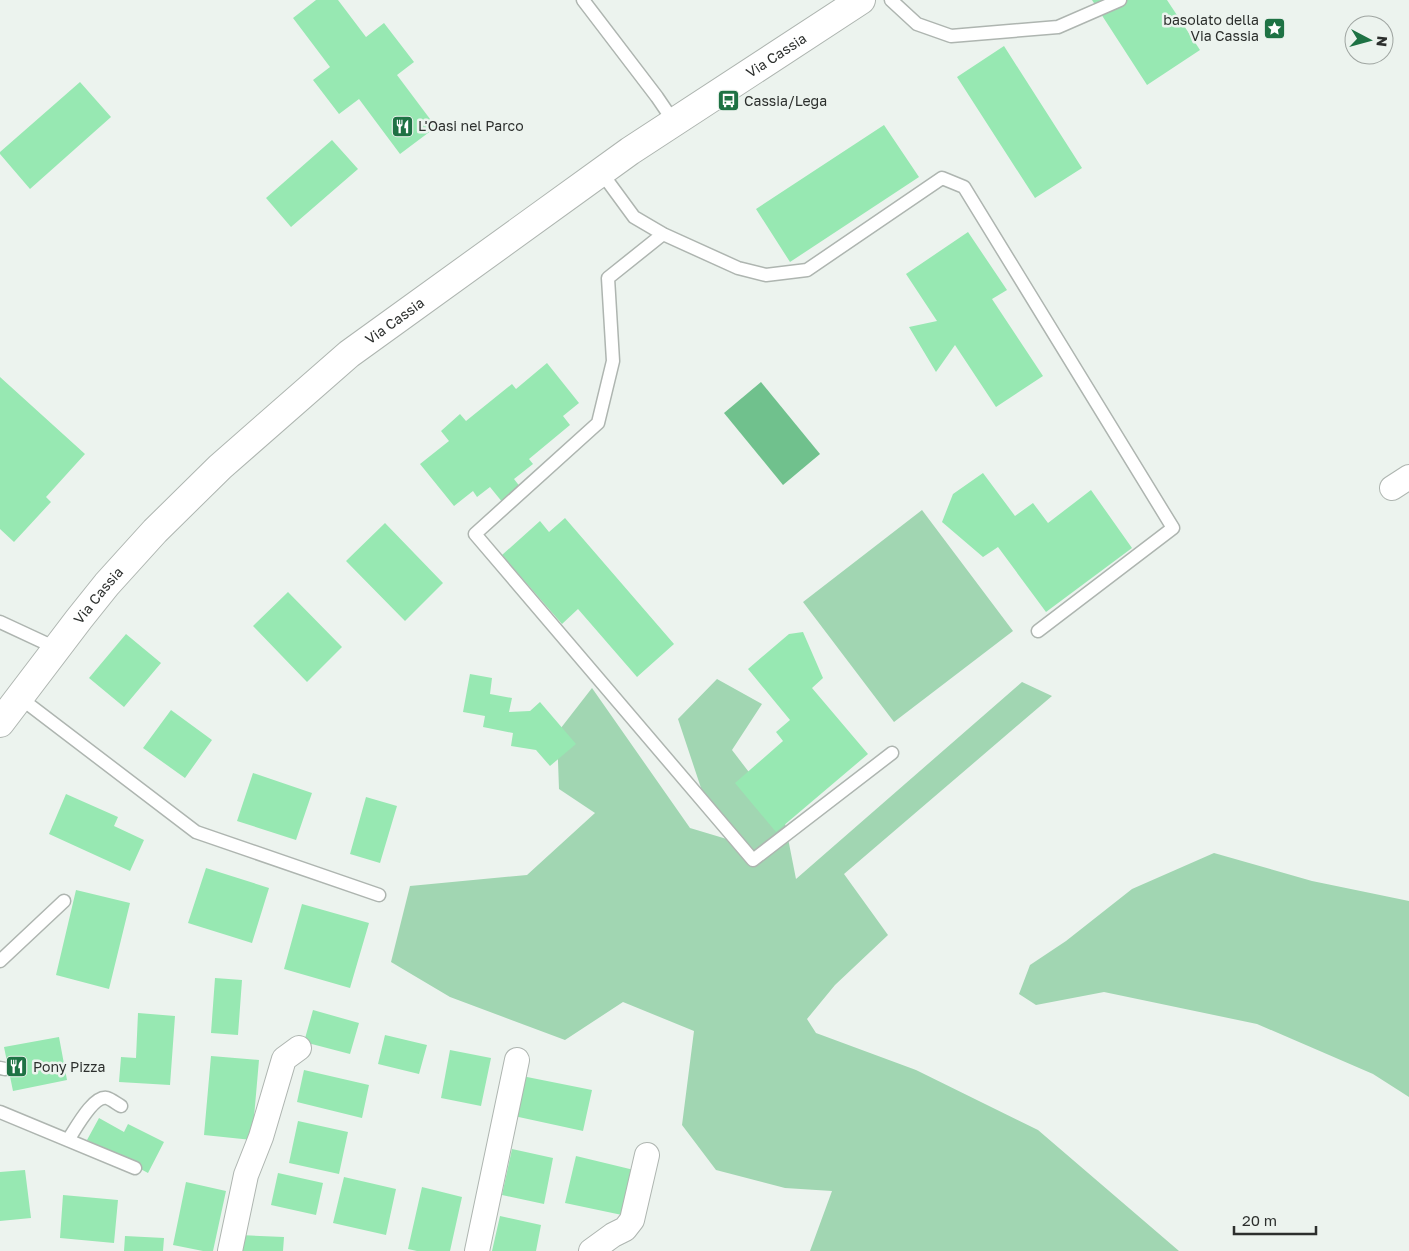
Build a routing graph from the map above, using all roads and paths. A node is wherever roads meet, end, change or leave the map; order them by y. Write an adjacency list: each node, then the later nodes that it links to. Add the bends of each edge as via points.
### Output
1 (583, 0): 5 (lane)
2 (861, 0): 5 (main road, Via Cassia)
3 (892, 0): 4 (lane, via 916,24 950,36 1058,28)
4 (1120, 0)
5 (674, 122): 6 (main road, Via Cassia)
6 (601, 172): 7 (lane, via 634,217); 10 (main road, Via Cassia, via 349,354 288,407 172,513 107,584)
7 (663, 234): 9 (lane, via 738,268 766,275 807,270 942,178 964,186 1173,528); 13 (lane, via 608,278 612,361 598,423 475,534 753,860)
8 (0, 622): 10 (lane)
9 (1038, 631)
10 (56, 648): 11 (main road, Via Cassia)
11 (18, 697): 12 (main road, Via Cassia); 14 (lane, via 196,832)
12 (0, 723)
13 (892, 753)
14 (379, 895)
15 (64, 901): 16 (lane)
16 (0, 961)
17 (299, 1048): 24 (street, via 284,1059 246,1175)
18 (517, 1060): 25 (street)
19 (120, 1106): 21 (lane, via 106,1098 98,1099)
20 (0, 1112): 21 (lane)
21 (68, 1140): 23 (lane)
22 (647, 1155): 26 (street, via 632,1220 625,1229)
23 (135, 1168)
24 (230, 1251)
25 (476, 1251)
26 (591, 1251)

